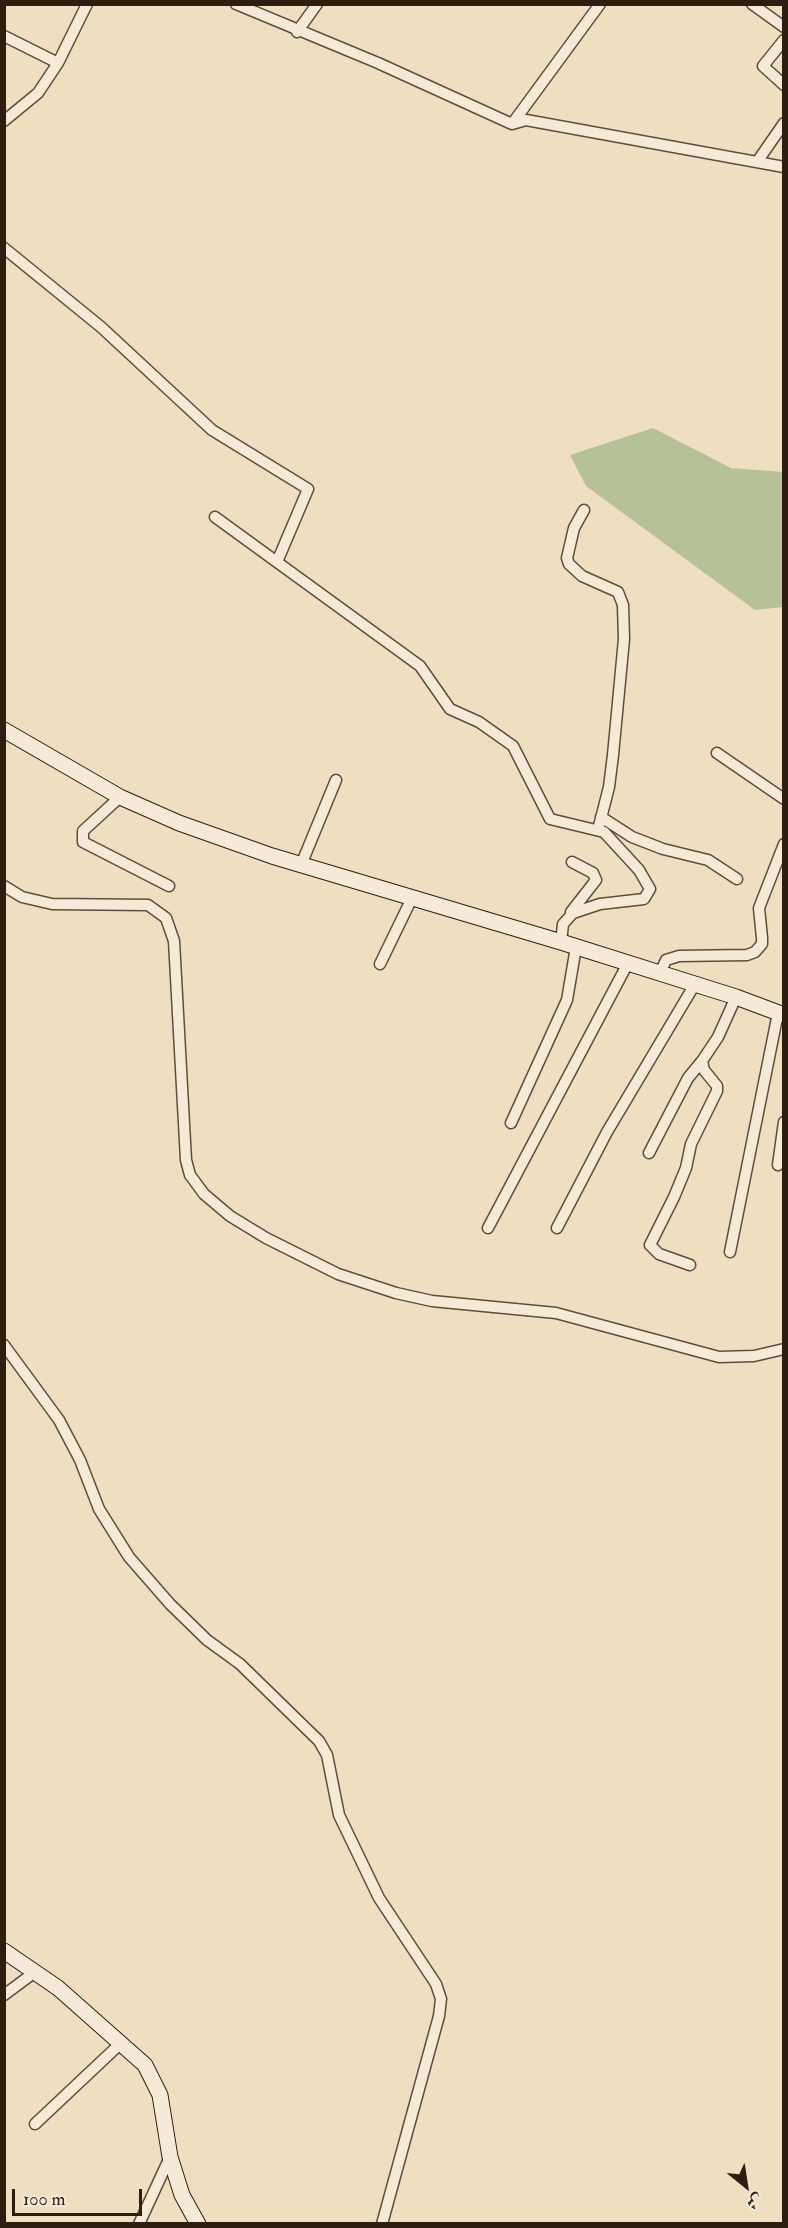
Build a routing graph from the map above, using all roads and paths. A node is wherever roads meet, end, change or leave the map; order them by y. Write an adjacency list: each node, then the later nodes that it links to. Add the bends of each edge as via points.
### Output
1 (87, 4): 10 (street)
2 (236, 4): 7 (street)
3 (317, 4): 7 (street)
4 (600, 4): 14 (street)
5 (752, 4): 6 (street)
6 (783, 27)
7 (297, 32): 14 (street, via 378,63)
8 (4, 36): 10 (street)
9 (783, 40): 11 (street, via 763,66)
10 (58, 63): 12 (street, via 38,93)
11 (783, 85)
12 (4, 121)
13 (783, 123): 15 (street)
14 (512, 124): 15 (street, via 526,120)
15 (757, 162): 16 (street)
16 (783, 166)
17 (4, 248): 20 (street, via 102,327 212,430 308,489)
18 (584, 510): 26 (street, via 574,528 567,558 582,576 618,592 623,605 624,639 613,755)
19 (215, 517): 20 (street)
20 (277, 562): 27 (street, via 420,666 450,709 479,722 513,746 550,819)
21 (5, 732): 24 (main road)
22 (717, 753): 25 (street)
23 (336, 780): 30 (street)
24 (120, 797): 30 (main road, via 179,823); 33 (street, via 83,831 83,843)
25 (783, 799)
26 (601, 817): 27 (street); 31 (street, via 633,837 708,860)
27 (598, 830): 35 (street, via 648,881 648,895 636,901 589,906)
28 (783, 844): 39 (street, via 759,908 762,944 747,955 679,956 666,960)
29 (572, 862): 35 (street, via 592,873 596,880)
30 (301, 865): 34 (main road)
31 (737, 879)
32 (4, 886): 53 (street, via 22,897 52,904 148,905 166,918 174,941 190,1175 204,1194 230,1216 266,1238 338,1274 432,1301 556,1313 719,1357 754,1356)
33 (169, 886)
34 (412, 898): 36 (main road); 38 (street)
35 (567, 917): 36 (street, via 563,924)
36 (568, 944): 37 (main road); 45 (street, via 567,1000)
37 (628, 963): 39 (main road); 48 (street)
38 (380, 964)
39 (660, 973): 40 (main road)
40 (694, 984): 41 (main road); 49 (street, via 607,1132)
41 (736, 997): 42 (main road); 43 (street)
42 (781, 1014): 50 (street)
43 (702, 1061): 46 (street, via 688,1078); 51 (street, via 717,1091 650,1245 658,1254)
44 (783, 1122): 47 (street)
45 (511, 1123)
46 (649, 1154)
47 (778, 1166)
48 (488, 1228)
49 (557, 1228)
50 (730, 1252)
51 (690, 1265)
52 (4, 1345): 62 (street, via 59,1420 99,1509 129,1557 207,1640 240,1664 320,1741 327,1755 339,1815 380,1898 436,1984 441,1999 439,2016)
53 (783, 1349)
54 (4, 1951): 55 (main road)
55 (35, 1972): 56 (street); 57 (main road)
56 (4, 1995)
57 (121, 2043): 58 (street); 59 (main road, via 152,2074 160,2095)
58 (35, 2124)
59 (170, 2157): 60 (street); 61 (main road, via 182,2195)
60 (139, 2223)
61 (198, 2223)
62 (382, 2223)

